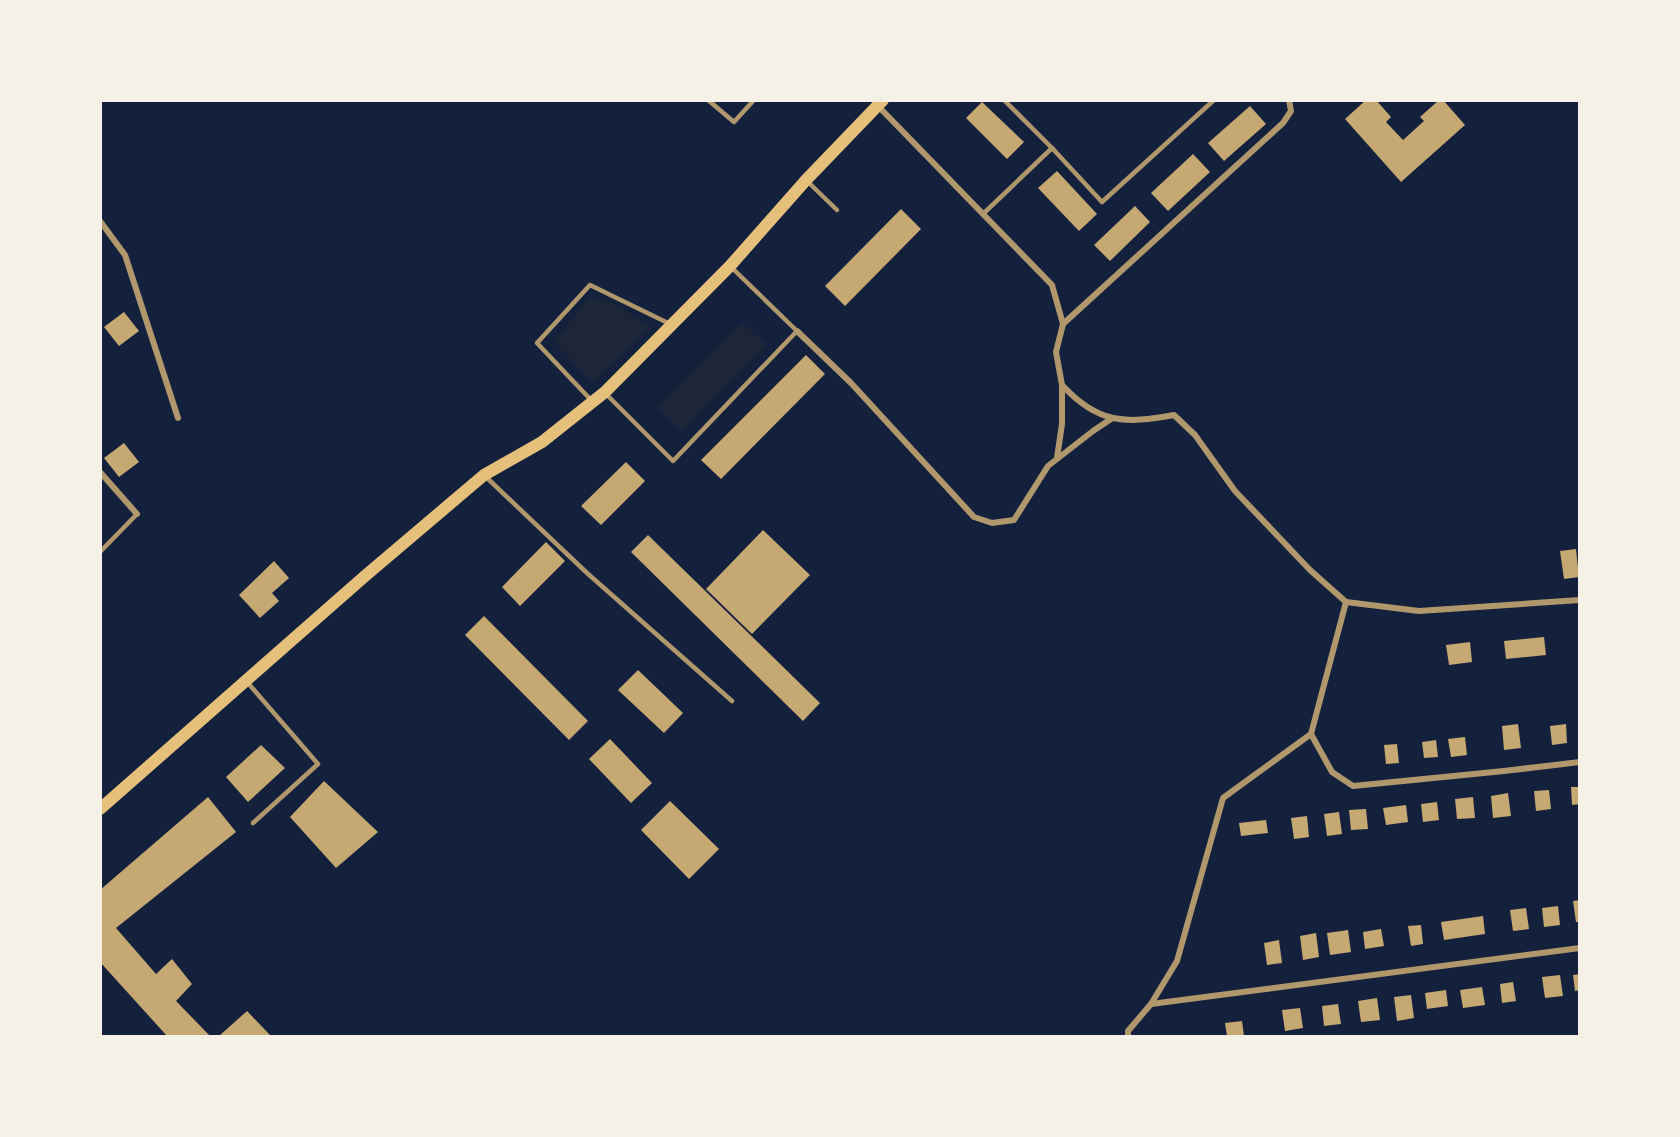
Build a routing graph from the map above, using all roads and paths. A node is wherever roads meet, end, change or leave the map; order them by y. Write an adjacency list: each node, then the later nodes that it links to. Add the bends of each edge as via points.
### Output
1 (708, 100): 2 (lane, via 734,122)
2 (754, 100)
3 (1004, 100): 7 (lane)
4 (1214, 100): 7 (lane, via 1102,202)
5 (1289, 100): 13 (street, via 1291,111 1283,123)
6 (880, 103): 8 (main road); 10 (street)
7 (1052, 148): 10 (lane)
8 (806, 180): 9 (lane); 12 (main road)
9 (837, 210)
10 (983, 214): 13 (street, via 1052,285)
11 (100, 221): 19 (street, via 125,255)
12 (730, 266): 14 (main road); 15 (lane)
13 (1063, 324): 16 (street, via 1056,352)
14 (672, 325): 17 (main road); 18 (lane, via 590,285 537,342)
15 (796, 331): 17 (lane, via 673,461); 21 (street, via 851,383 974,517 992,523 1014,520)
16 (1062, 385): 20 (street, via 1090,410); 21 (street)
17 (605, 392): 18 (main road)
18 (593, 402): 23 (main road, via 542,442)
19 (178, 418)
20 (1111, 419): 21 (street); 27 (street, via 1148,420 1174,415 1195,435 1235,491)
21 (1057, 458)
22 (100, 472): 24 (street)
23 (484, 475): 28 (main road); 29 (lane, via 587,573)
24 (137, 514): 25 (lane)
25 (100, 552)
26 (1580, 600): 27 (street, via 1419,611)
27 (1346, 602): 30 (street)
28 (246, 680): 32 (main road); 33 (lane, via 318,764)
29 (732, 701)
30 (1311, 734): 31 (street, via 1332,772 1353,786); 35 (street, via 1223,798 1177,961)
31 (1580, 762)
32 (100, 809)
33 (254, 823)
34 (1580, 948): 35 (street)
35 (1151, 1004): 36 (street)
36 (1128, 1036)

